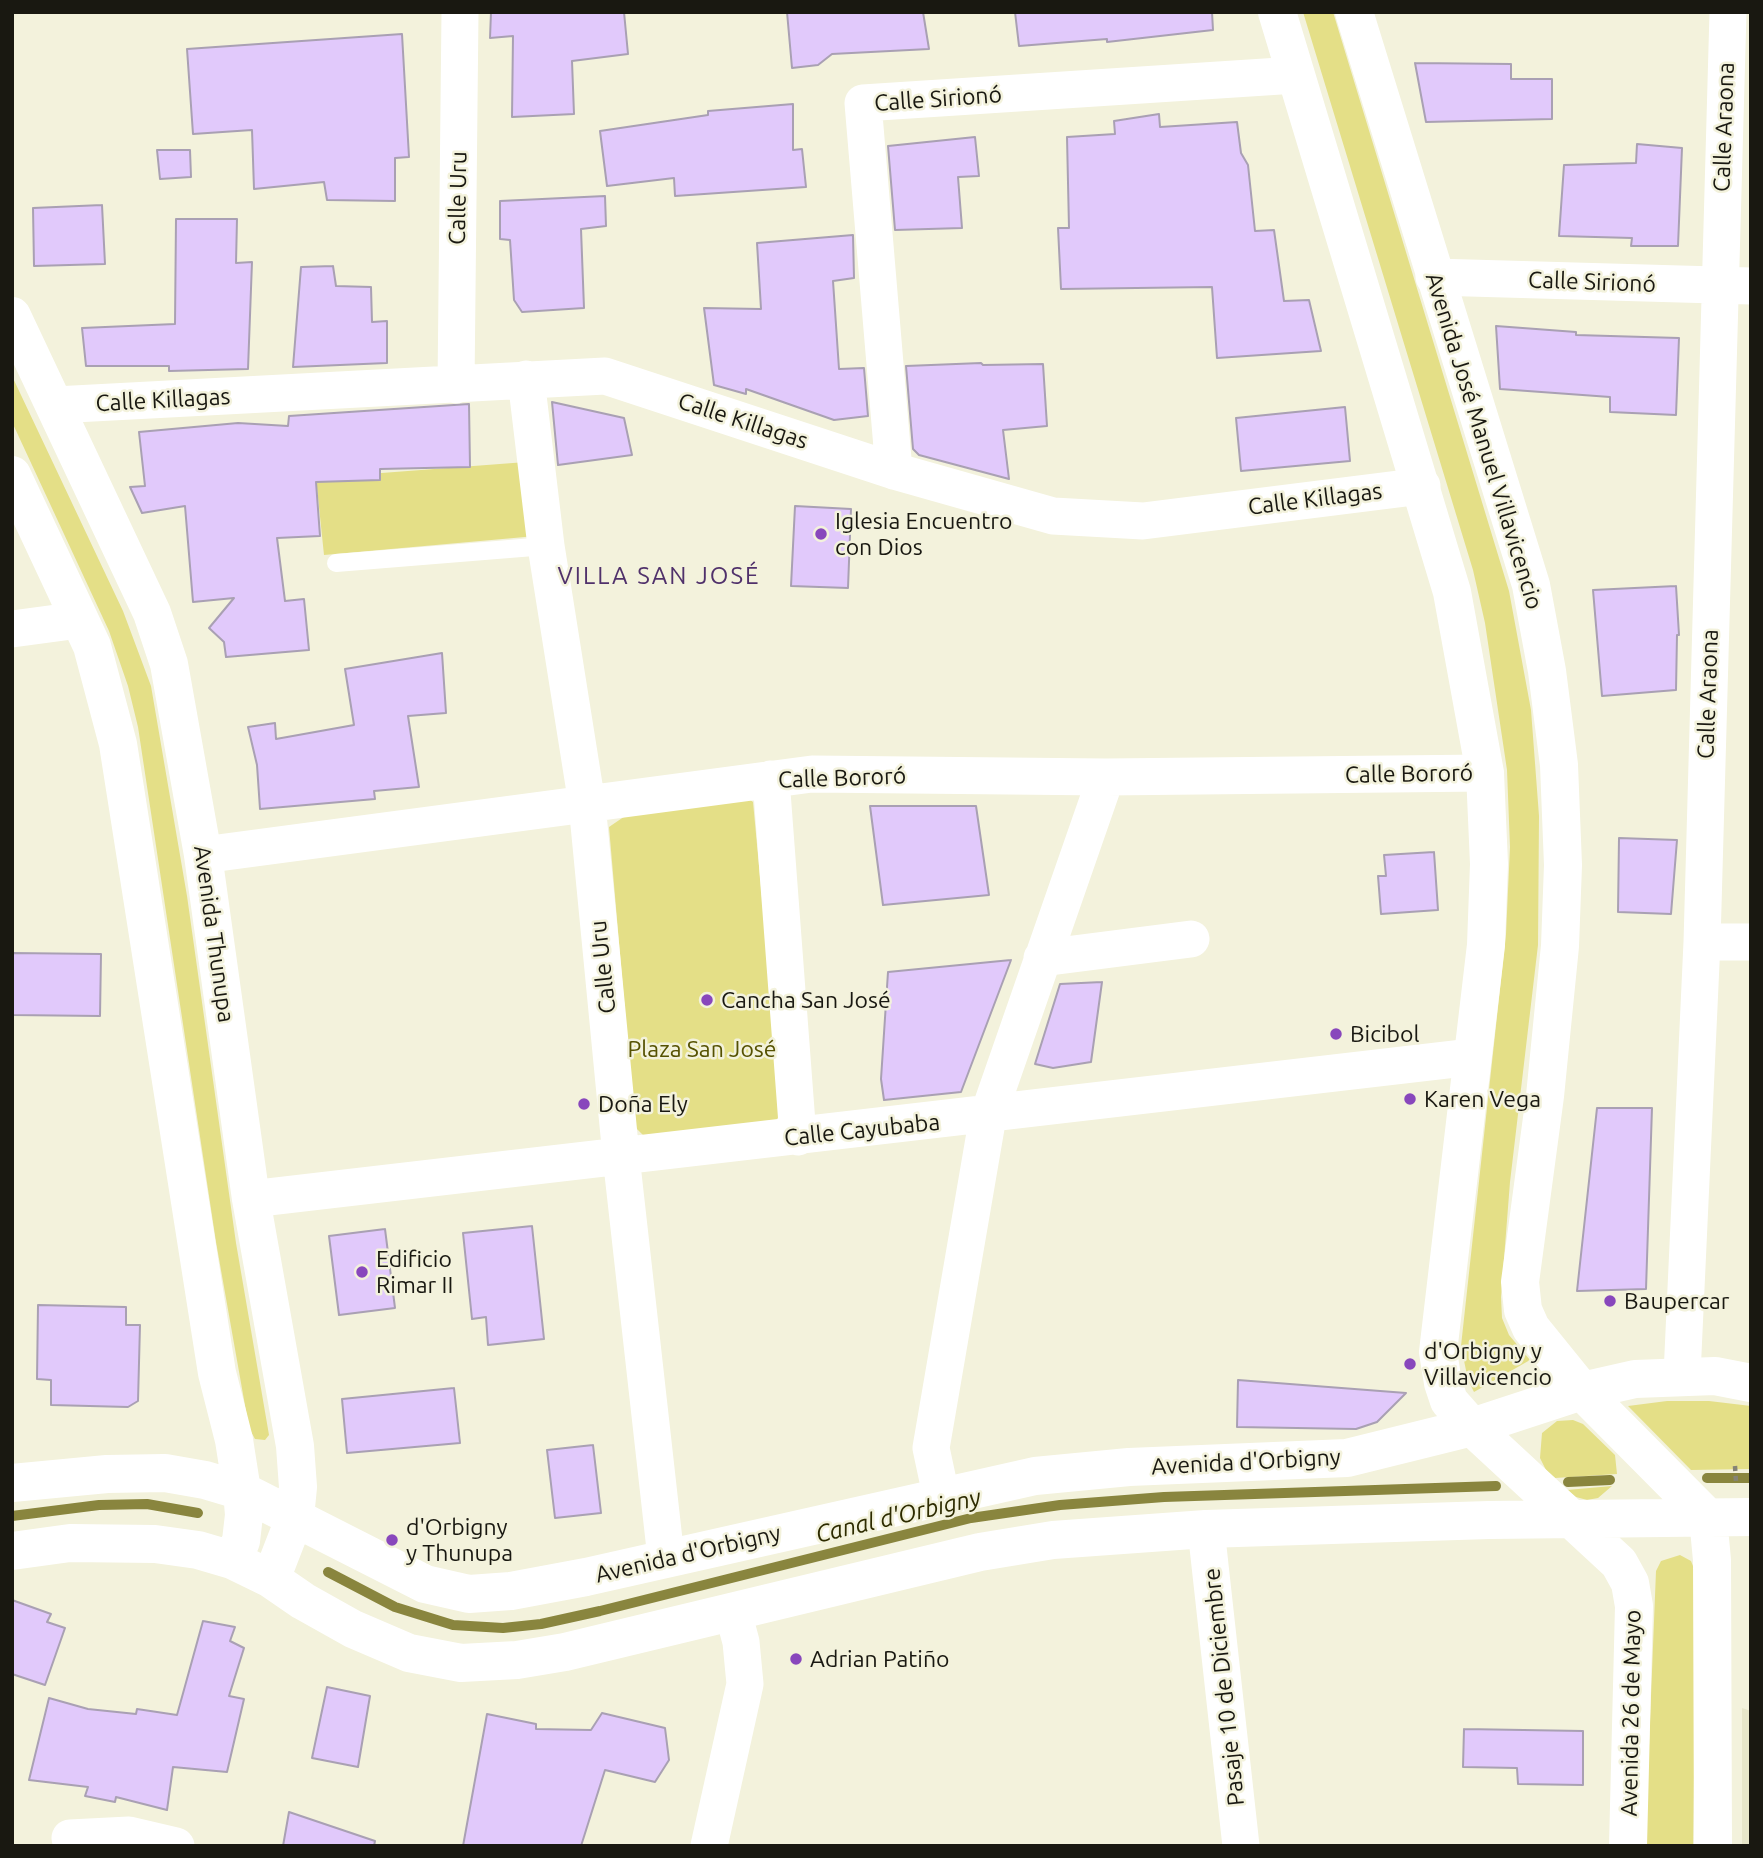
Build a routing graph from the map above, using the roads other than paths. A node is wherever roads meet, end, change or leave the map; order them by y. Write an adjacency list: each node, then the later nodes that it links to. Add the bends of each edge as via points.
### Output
1 (460, 12): 10 (street, Calle Uru)
2 (1277, 12): 5 (main road)
3 (1354, 12): 6 (main road, Avenida José Manuel Villavicencio)
4 (1728, 12): 7 (street, Calle Araona)
5 (1296, 75): 12 (street, Calle Sirionó, via 863,103); 14 (main road)
6 (1434, 277): 7 (street, Calle Sirionó); 35 (main road, Avenida José Manuel Villavicencio, via 1531,585 1547,671 1559,765 1560,946 1520,1282 1523,1310 1531,1328)
7 (1735, 286): 25 (street, Calle Araona)
8 (12, 316): 11 (main road, Avenida Thunupa)
9 (526, 379): 10 (street, Calle Killagas); 12 (street, Calle Killagas, via 605,376); 15 (street, Calle Uru)
10 (456, 385): 11 (street, Calle Killagas)
11 (55, 405): 23 (main road, Avenida Thunupa, via 152,613 169,664)
12 (894, 471): 14 (street, Calle Killagas, via 1053,516 1143,520)
13 (12, 475): 17 (main road)
14 (1423, 486): 19 (main road, via 1452,592)
15 (546, 546): 16 (lane); 22 (street, Calle Uru)
16 (335, 563)
17 (79, 620): 18 (street); 38 (main road, via 102,679 118,744 217,1373)
18 (12, 629)
19 (1485, 773): 20 (street, Calle Bororó); 28 (main road, via 1486,945)
20 (1105, 777): 21 (street, Calle Bororó, via 812,774); 27 (street)
21 (771, 779): 22 (street, Calle Bororó); 30 (street)
22 (587, 804): 23 (street, Calle Bororó); 31 (street, Calle Uru)
23 (203, 855): 32 (main road, Avenida Thunupa)
24 (1191, 939): 27 (street)
25 (1702, 942): 26 (street); 33 (street, Calle Araona)
26 (1751, 942)
27 (1042, 958): 29 (street)
28 (1472, 1057): 29 (street, Calle Cayubaba); 36 (main road, via 1438,1352 1449,1401)
29 (988, 1116): 30 (street, Calle Cayubaba); 39 (street, via 931,1448)
30 (799, 1137): 31 (street, Calle Cayubaba)
31 (621, 1156): 32 (street, Calle Cayubaba); 46 (street, Calle Uru)
32 (251, 1199): 40 (main road, Avenida Thunupa, via 295,1446)
33 (1682, 1375): 34 (main road, Avenida d'Orbigny); 35 (main road, Avenida d'Orbigny)
34 (1751, 1383)
35 (1582, 1391): 36 (main road, Avenida d'Orbigny); 42 (main road, Avenida José Manuel Villavicencio)
36 (1472, 1427): 39 (main road, Avenida d'Orbigny, via 1347,1458 1129,1467 1035,1476); 43 (main road)
37 (12, 1483): 38 (main road, Avenida d'Orbigny, via 165,1473)
38 (242, 1491): 40 (main road, Avenida d'Orbigny); 47 (main road, via 241,1541)
39 (941, 1495): 46 (main road, Avenida d'Orbigny)
40 (295, 1517): 46 (main road, Avenida d'Orbigny, via 425,1584 469,1594 511,1591); 48 (main road, Avenida Thunupa)
41 (1751, 1517): 42 (main road)
42 (1708, 1518): 43 (main road); 55 (main road)
43 (1573, 1519): 44 (main road); 54 (main road, Avenida 26 de Mayo, via 1619,1563 1630,1583 1634,1606)
44 (1206, 1529): 49 (main road, via 1053,1540 980,1552); 53 (street, Pasaje 10 de Diciembre)
45 (12, 1551): 47 (main road, via 70,1543 155,1544)
46 (666, 1558)
47 (232, 1560): 48 (main road)
48 (271, 1579): 49 (main road, via 364,1634 409,1653 461,1663 565,1652)
49 (733, 1612): 52 (street, via 745,1684)
50 (70, 1838): 51 (street, via 129,1835)
51 (176, 1846)
52 (709, 1846)
53 (1241, 1846)
54 (1628, 1846)
55 (1713, 1846)

